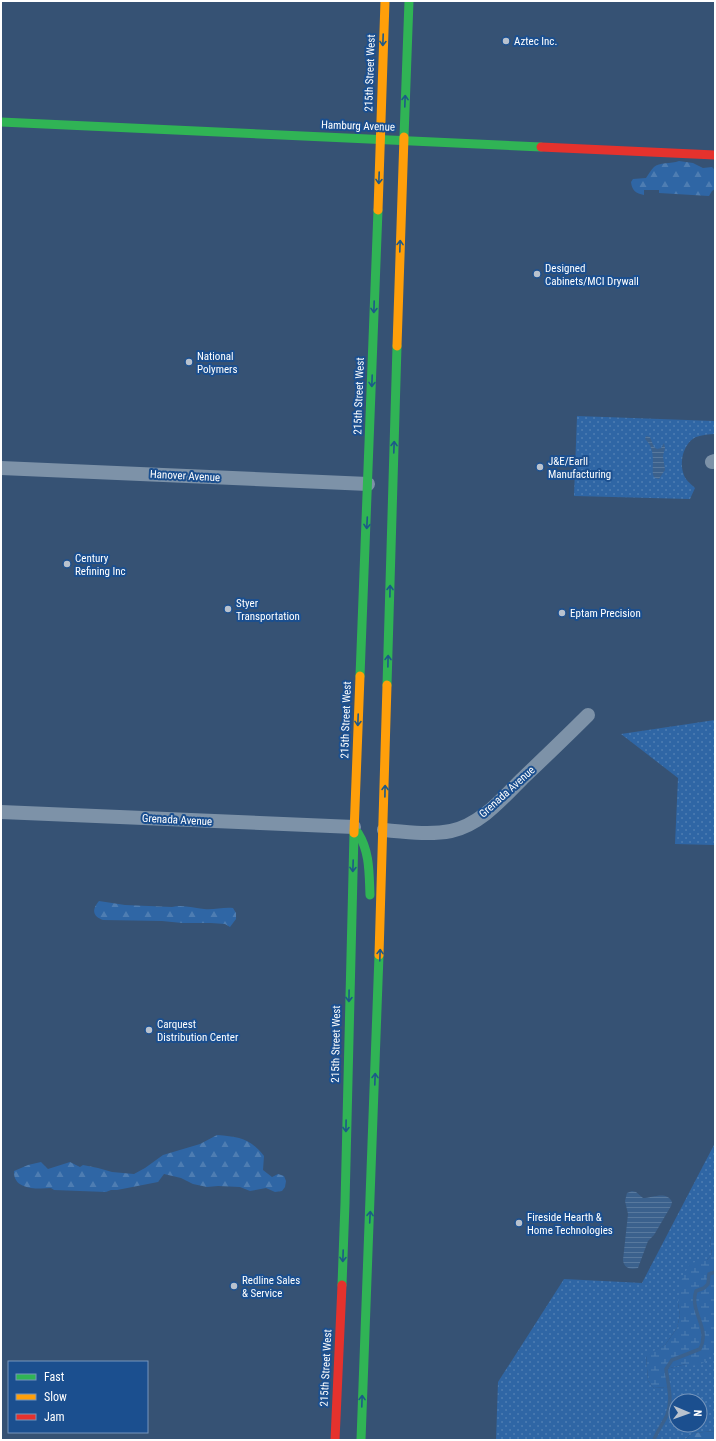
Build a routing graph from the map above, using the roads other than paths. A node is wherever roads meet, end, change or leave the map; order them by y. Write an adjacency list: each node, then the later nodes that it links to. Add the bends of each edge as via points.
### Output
1 (385, 1): 4 (main road, 215th Street West, one-way to 4)
2 (409, 1): 5 (main road, one-way to 2)
3 (1, 122): 4 (main road, Hamburg Avenue)
4 (380, 139): 5 (main road, Hamburg Avenue); 8 (main road, 215th Street West, one-way to 8)
5 (404, 140): 6 (main road, Hamburg Avenue); 15 (main road, one-way to 5)
6 (715, 155)
7 (1, 468): 8 (street, Hanover Avenue)
8 (368, 484): 9 (main road, 215th Street West, one-way to 9)
9 (362, 639): 10 (main road); 14 (main road, 215th Street West, one-way to 14)
10 (368, 714)
11 (588, 716): 15 (street, Grenada Avenue, via 509,792 471,823 452,831 437,833)
12 (1, 812): 14 (street, Grenada Avenue)
13 (374, 814): 15 (main road)
14 (354, 828): 16 (main road, via 363,841 368,859); 19 (main road, 215th Street West, one-way to 19, via 345,1202)
15 (384, 830): 18 (main road, one-way to 15)
16 (371, 903)
17 (370, 943): 18 (main road, via 370,967)
18 (378, 994): 20 (main road, one-way to 18)
19 (335, 1440)
20 (361, 1440)

